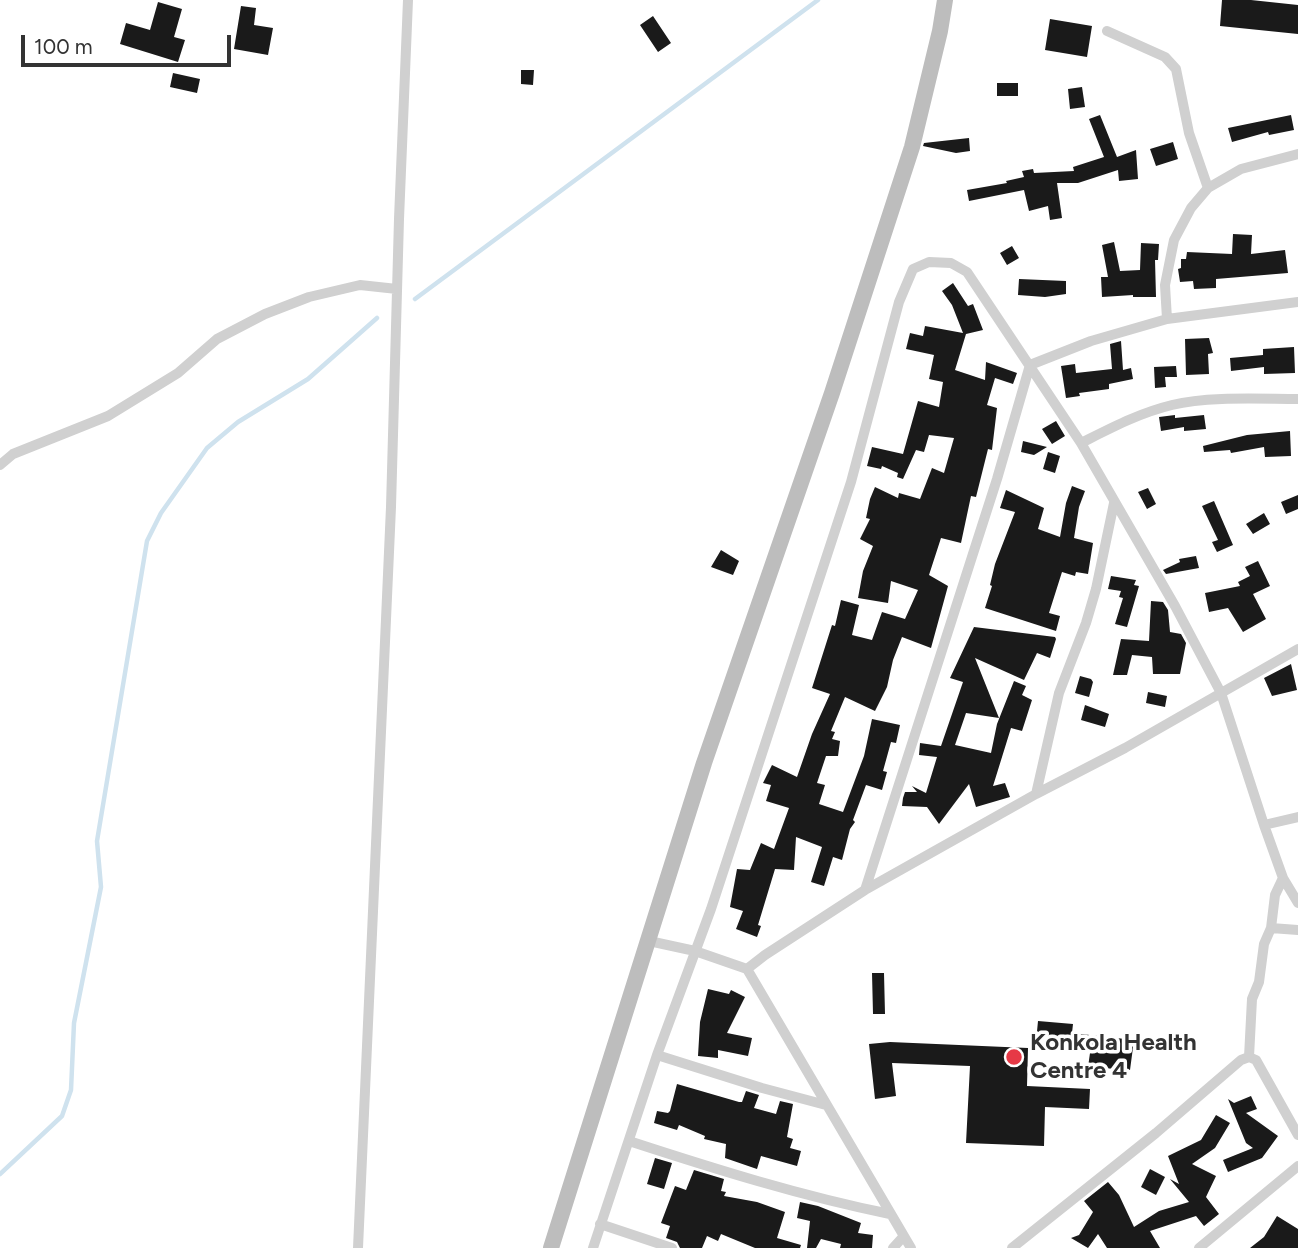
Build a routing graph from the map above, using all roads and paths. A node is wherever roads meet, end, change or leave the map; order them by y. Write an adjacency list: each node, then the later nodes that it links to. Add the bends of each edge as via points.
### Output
1 (408, 0): 6 (street)
2 (945, 0): 24 (street, via 912,147 704,763)
3 (1107, 32): 5 (street, via 1165,57 1177,69 1189,133)
4 (1298, 154): 5 (street, via 1241,169)
5 (1208, 188): 8 (street, via 1174,240 1165,285)
6 (397, 289): 12 (street, via 360,285 265,313 217,339 178,373 108,416 13,454); 36 (street)
7 (1298, 302): 8 (street)
8 (1167, 319): 9 (street)
9 (1030, 365): 11 (street); 20 (street); 25 (street, via 967,272 951,263 929,262 913,269 899,302 851,482)
10 (1298, 399): 11 (street, via 1174,404 1127,419)
11 (1082, 443): 13 (street)
12 (0, 465)
13 (1114, 503): 15 (street); 16 (street, via 1096,589 1059,693)
14 (1298, 649): 15 (street)
15 (1221, 693): 16 (street); 18 (street)
16 (1036, 794): 20 (street)
17 (1298, 817): 18 (street)
18 (1264, 825): 19 (street)
19 (1283, 878): 21 (street); 22 (street)
20 (865, 890): 26 (street)
21 (1298, 903)
22 (1270, 928): 23 (street); 28 (street, via 1252,999)
23 (1298, 930)
24 (649, 941): 25 (street); 37 (street)
25 (695, 951): 26 (street); 27 (street)
26 (747, 970): 29 (street)
27 (657, 1055): 29 (street); 31 (street)
28 (1249, 1057): 30 (street, via 1256,1060); 42 (street)
29 (826, 1105): 33 (street)
30 (1298, 1135)
31 (629, 1141): 33 (street, via 752,1181); 34 (street)
32 (1298, 1166): 43 (street)
33 (890, 1214): 35 (street)
34 (600, 1224): 38 (street); 39 (street)
35 (904, 1237): 40 (street); 41 (street)
36 (358, 1248)
37 (551, 1248)
38 (593, 1248)
39 (672, 1248)
40 (893, 1248)
41 (911, 1248)
42 (1012, 1248)
43 (1199, 1248)

